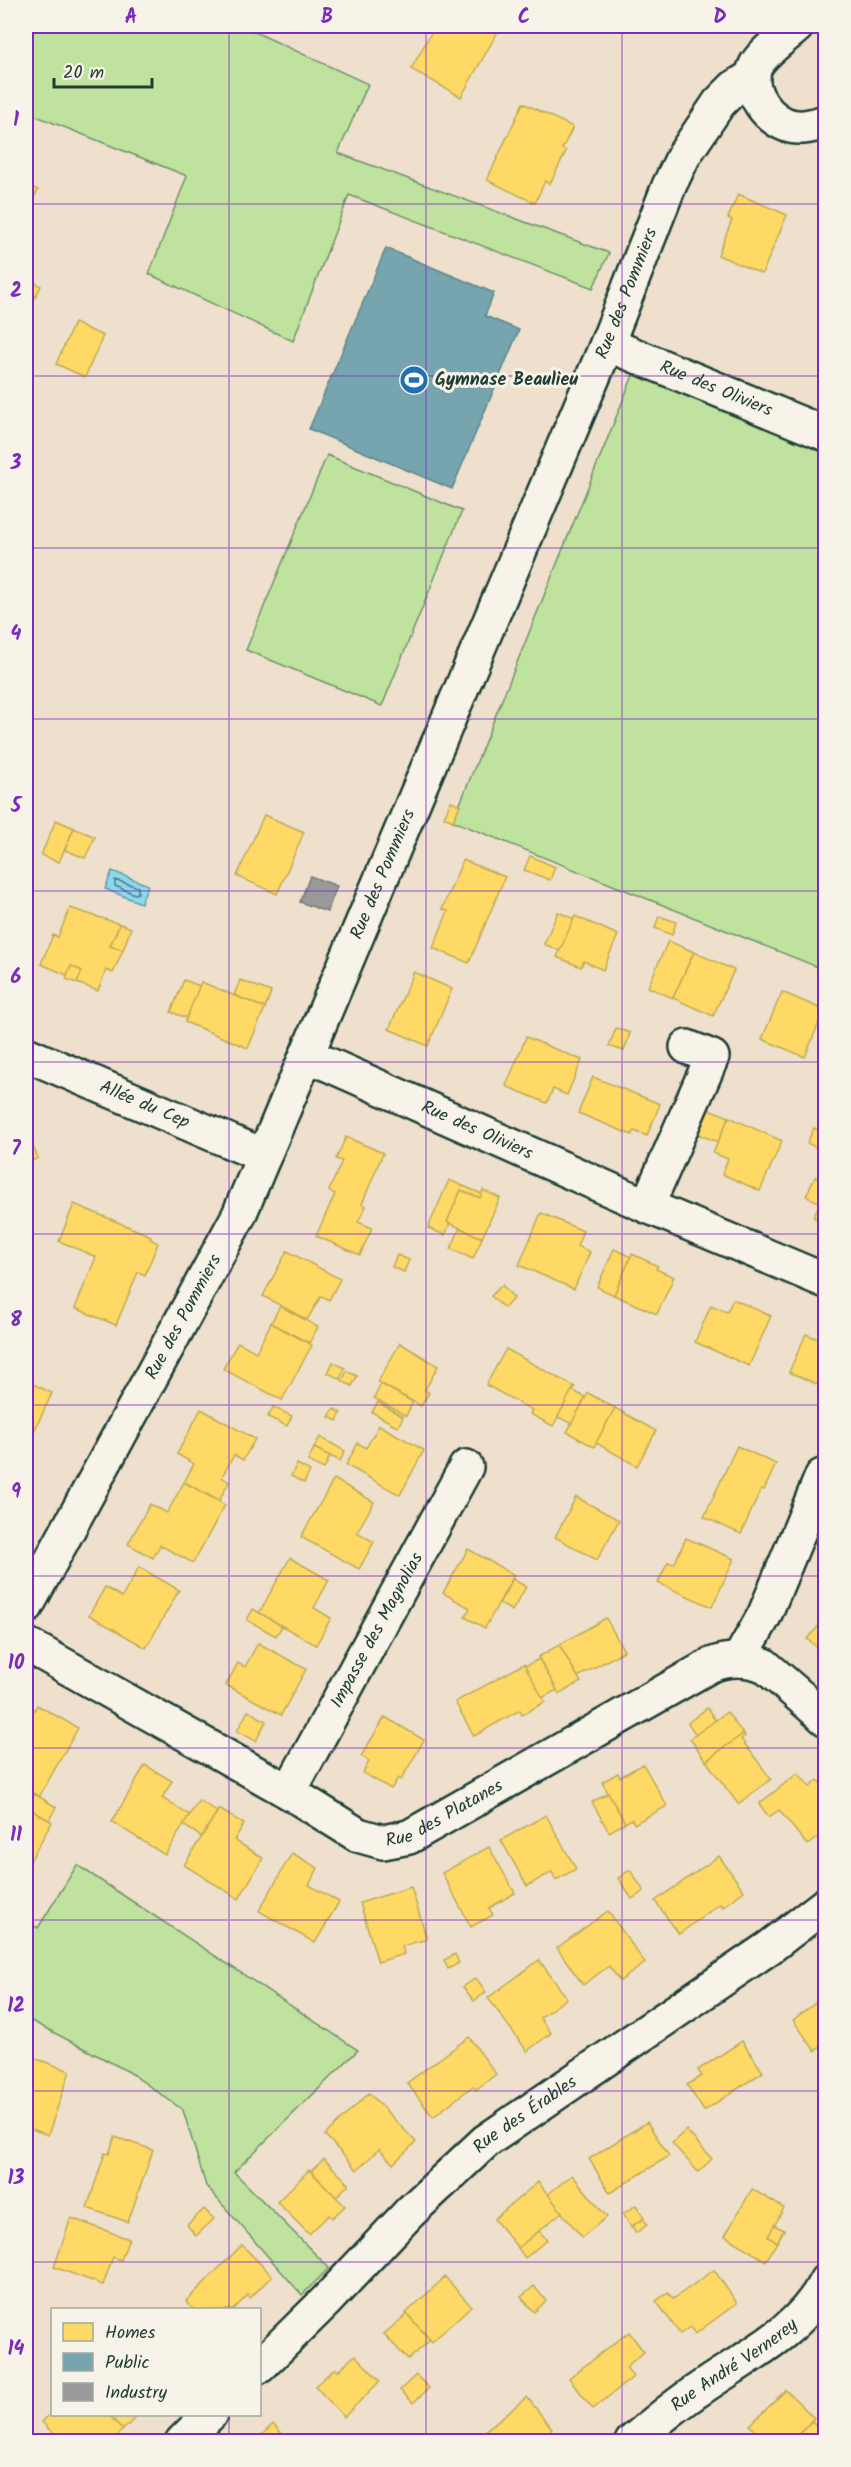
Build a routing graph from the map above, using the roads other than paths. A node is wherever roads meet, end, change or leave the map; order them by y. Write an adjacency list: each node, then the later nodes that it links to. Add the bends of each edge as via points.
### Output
1 (797, 26): 2 (street, Rue des Pommiers, via 757,64)
2 (753, 76): 3 (street, via 757,96); 5 (street, Rue des Pommiers, via 735,87)
3 (766, 111): 4 (street, via 796,128); 5 (street)
4 (825, 122)
5 (703, 124): 6 (street, Rue des Pommiers, via 669,186)
6 (607, 344): 7 (street, Rue des Oliviers); 10 (street, Rue des Pommiers)
7 (825, 434)
8 (687, 1047): 12 (street, via 712,1057)
9 (26, 1054): 11 (street, Allée du Cep)
10 (307, 1055): 11 (street, Rue des Pommiers); 12 (street, Rue des Oliviers)
11 (264, 1156): 16 (street, Rue des Pommiers, via 239,1215)
12 (647, 1206): 13 (street, Rue des Oliviers)
13 (825, 1281)
14 (466, 1467): 20 (street, Impasse des Magnolias)
15 (822, 1476): 18 (street, via 764,1616)
16 (26, 1607)
17 (26, 1644): 20 (street, Rue des Platanes)
18 (739, 1660): 19 (street, Rue des Platanes, via 764,1665); 20 (street, Rue des Platanes, via 727,1659 711,1665 409,1837 383,1842 358,1835)
19 (825, 1719)
20 (289, 1792)
21 (825, 1904): 23 (street, Rue des Érables, via 771,1947 486,2141 410,2212)
22 (825, 2281): 26 (street, Rue André Vernerey, via 818,2298 796,2322 674,2407)
23 (261, 2365)
24 (209, 2416): 25 (street)
25 (182, 2442)
26 (632, 2442)

